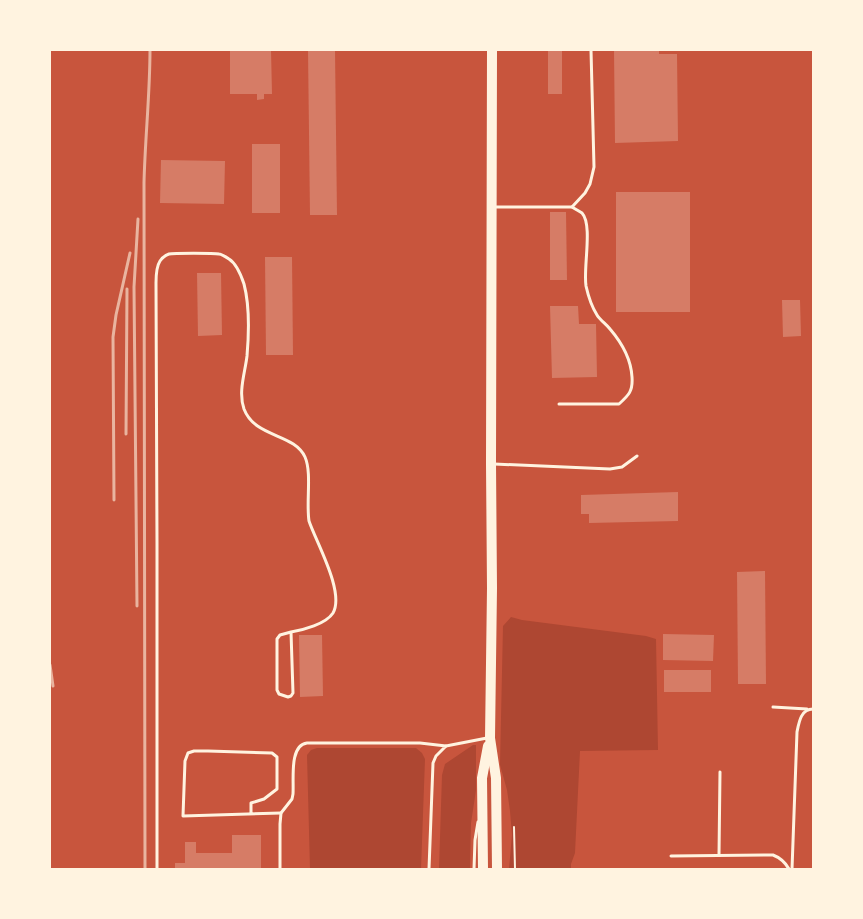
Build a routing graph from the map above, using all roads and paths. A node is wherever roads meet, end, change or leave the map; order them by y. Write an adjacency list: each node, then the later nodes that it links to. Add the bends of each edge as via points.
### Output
1 (492, 50): 3 (main road)
2 (591, 50): 4 (lane, via 594,167 590,184)
3 (492, 207): 4 (lane); 7 (main road)
4 (572, 207): 5 (lane, via 586,221 586,285 591,301 597,315 622,344 632,376 632,389 620,404)
5 (559, 404)
6 (637, 456): 7 (lane, via 622,467 610,468)
7 (490, 464): 12 (main road)
8 (291, 632): 8 (lane, via 277,639 277,690 288,697 293,693); 22 (lane, via 325,620 335,606 334,582 309,520 308,465 301,450 253,423 244,407 242,395 248,315 244,284 236,265 219,254 170,254 159,262 156,283)
9 (773, 707): 10 (lane)
10 (808, 709): 11 (lane); 28 (lane, via 801,717 797,732)
11 (813, 709)
12 (490, 738): 13 (lane); 15 (main road); 21 (main road, via 496,778)
13 (446, 746): 17 (lane, via 420,743 303,744 296,752 292,798); 24 (lane, via 433,763)
14 (720, 772): 19 (lane)
15 (482, 794): 25 (lane); 26 (main road)
16 (251, 814): 16 (lane, via 251,803 264,799 277,789 275,754 188,753 182,816); 17 (lane)
17 (281, 814): 23 (lane)
18 (514, 827): 27 (path)
19 (719, 855): 20 (lane); 28 (lane, via 773,855)
20 (671, 856)
21 (498, 866)
22 (156, 869)
23 (280, 869)
24 (429, 869)
25 (474, 869)
26 (483, 869)
27 (515, 869)
28 (791, 869)

